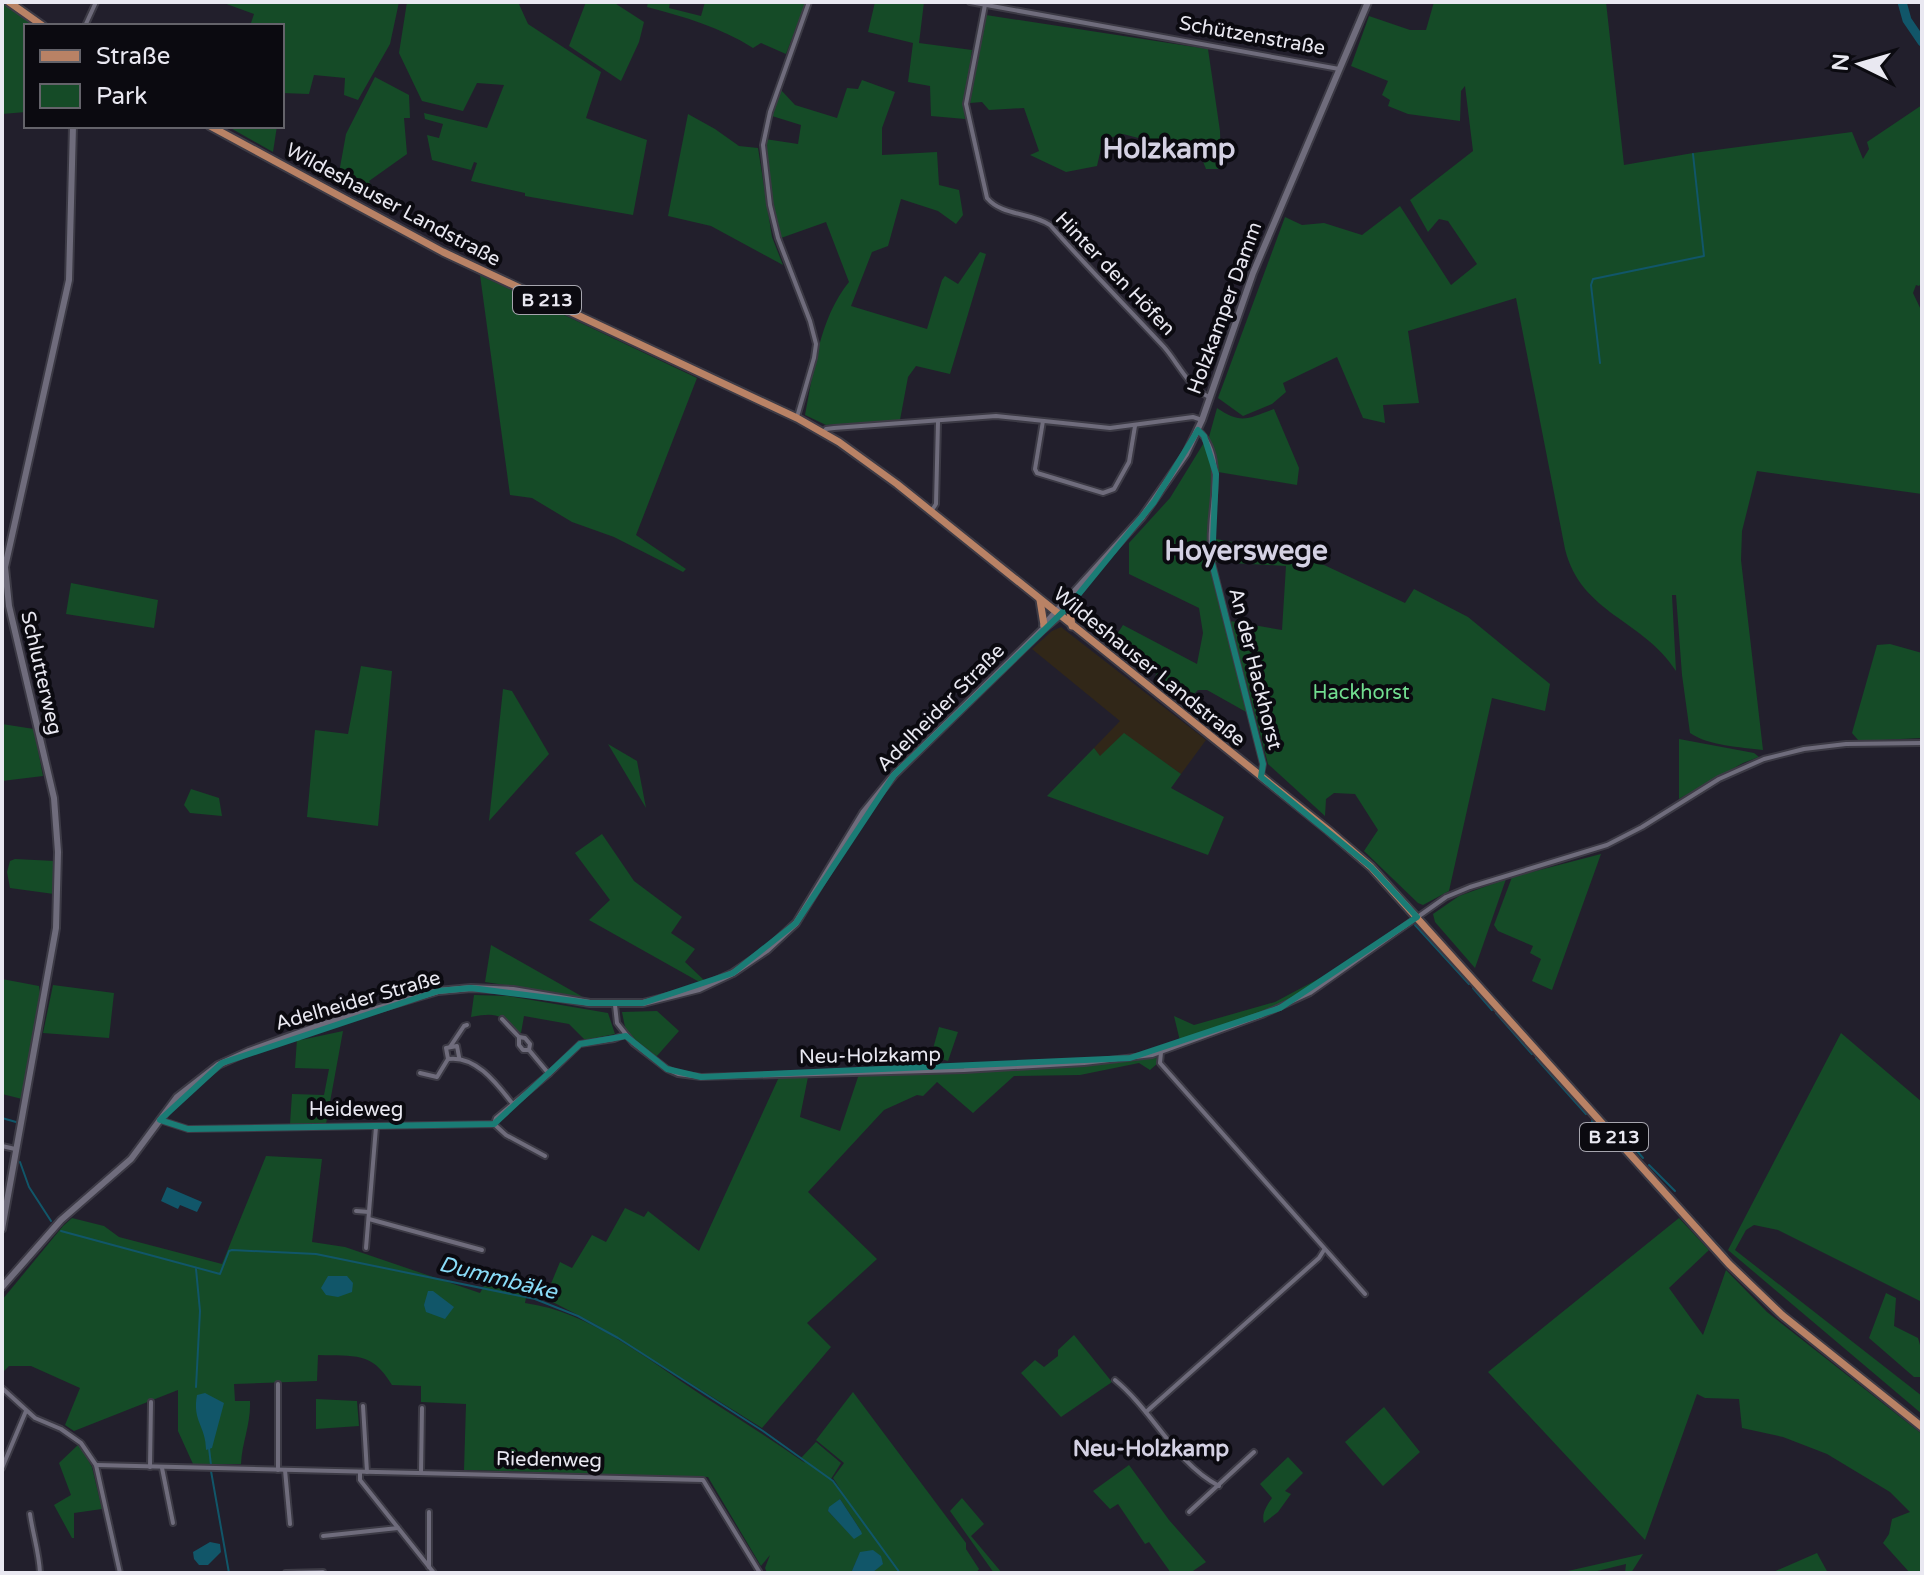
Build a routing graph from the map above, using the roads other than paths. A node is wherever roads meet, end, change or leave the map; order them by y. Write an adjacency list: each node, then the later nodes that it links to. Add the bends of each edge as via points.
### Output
1 (9, 2): 7 (main road)
2 (96, 2): 8 (street)
3 (809, 2): 13 (street, via 763,145 778,238 816,344)
4 (970, 2): 6 (street, Schützenstraße)
5 (1368, 2): 9 (street, Holzkamper Damm)
6 (985, 5): 9 (street, Schützenstraße); 12 (street, Hinter den Höfen, via 966,104 987,198 995,207 1050,225)
7 (40, 24)
8 (86, 24)
9 (1339, 69): 12 (street, Holzkamper Damm, via 1253,273)
10 (73, 128): 44 (street, Schlutterweg, via 69,280 5,567 9,606 54,798 58,852 56,928)
11 (214, 128): 13 (main road, Wildeshauser Landstraße / B 213, via 443,252)
12 (1209, 397): 14 (street, Holzkamper Damm)
13 (797, 418): 19 (main road, Wildeshauser Landstraße / B 213)
14 (1202, 420): 17 (street); 18 (street, Holzkamper Damm)
15 (1043, 421): 16 (street, via 996,416); 17 (street); 17 (street, via 1037,473 1103,493 1114,489 1129,462)
16 (938, 422): 19 (street); 20 (street, via 936,504)
17 (1135, 426)
18 (1198, 430): 22 (street, Holzkamper Damm, via 1154,502); 27 (street, An der Hackhorst, via 1207,441 1216,474 1212,563 1264,768)
19 (823, 433): 20 (main road, Wildeshauser Landstraße / B 213)
20 (931, 511): 21 (main road, Wildeshauser Landstraße / B 213)
21 (1040, 600): 23 (main road, Wildeshauser Landstraße / B 213); 25 (main road)
22 (1070, 602): 23 (street, Holzkamper Damm); 24 (main road)
23 (1057, 614): 24 (main road, Wildeshauser Landstraße / B 213); 25 (street, Adelheider Straße)
24 (1072, 626): 27 (main road, Wildeshauser Landstraße / B 213)
25 (1043, 627): 29 (street, Adelheider Straße, via 894,775 863,813 796,923 767,950 699,989)
26 (1922, 743): 28 (street, Neu-Holzkamp, via 1818,747 1764,759 1719,779 1607,845 1470,887)
27 (1260, 776): 28 (main road, Wildeshauser Landstraße / B 213, via 1371,867)
28 (1417, 917): 34 (street, Neu-Holzkamp, via 1310,993); 63 (main road, Wildeshauser Landstraße / B 213, via 1729,1264 1782,1315)
29 (615, 1005): 32 (street); 40 (street, Adelheider Straße, via 513,990 438,991 318,1026 222,1063 177,1097)
30 (502, 1019): 38 (street, via 525,1038)
31 (467, 1025): 33 (street)
32 (624, 1035): 34 (street, Neu-Holzkamp, via 667,1069 701,1077 964,1070); 38 (street, via 580,1044)
33 (450, 1047): 35 (street, via 457,1046); 36 (street)
34 (1161, 1052): 52 (street, via 1160,1063)
35 (459, 1057): 36 (street); 39 (street, via 489,1074)
36 (448, 1059): 37 (street, via 437,1077)
37 (420, 1073)
38 (549, 1074): 39 (street)
39 (512, 1103): 41 (street)
40 (160, 1120): 42 (street, Heideweg, via 188,1129); 53 (street, Adelheider Straße, via 131,1159 61,1220)
41 (494, 1124): 42 (street, Heideweg); 45 (street)
42 (376, 1126): 47 (street)
43 (2, 1146): 44 (street)
44 (16, 1150): 49 (street, Schlutterweg)
45 (545, 1156)
46 (356, 1211): 47 (street)
47 (369, 1212): 48 (street)
48 (369, 1219): 50 (street); 51 (street)
49 (2, 1229)
50 (366, 1248)
51 (482, 1250)
52 (1324, 1250): 54 (street); 62 (street)
53 (2, 1286)
54 (1365, 1294)
55 (1115, 1380): 62 (street)
56 (278, 1384): 69 (street)
57 (2, 1388): 61 (street)
58 (151, 1402): 66 (street)
59 (363, 1406): 72 (street)
60 (422, 1408): 73 (street)
61 (26, 1411): 65 (street, via 81,1443); 67 (street)
62 (1146, 1412): 74 (street, via 1194,1469)
63 (1922, 1427)
64 (1254, 1452): 74 (street)
65 (96, 1465): 66 (street, Riedenweg); 85 (street)
66 (150, 1467): 68 (street, Riedenweg)
67 (2, 1468)
68 (162, 1468): 69 (street, Riedenweg); 78 (street)
69 (278, 1470): 70 (street, Riedenweg)
70 (285, 1470): 71 (street, Riedenweg); 79 (street)
71 (360, 1472): 72 (street, Riedenweg); 80 (street, via 360,1480)
72 (367, 1472): 73 (street, Riedenweg)
73 (421, 1473): 89 (street, Riedenweg, via 703,1480)
74 (1219, 1486): 76 (street)
75 (429, 1512): 82 (street)
76 (1189, 1512)
77 (30, 1514): 84 (street)
78 (173, 1523)
79 (290, 1524)
80 (398, 1528): 81 (street); 82 (street)
81 (323, 1536)
82 (429, 1567): 88 (street)
83 (323, 1572): 87 (street)
84 (40, 1573)
85 (120, 1573)
86 (286, 1573): 87 (street)
87 (293, 1573)
88 (434, 1573)
89 (760, 1573)

